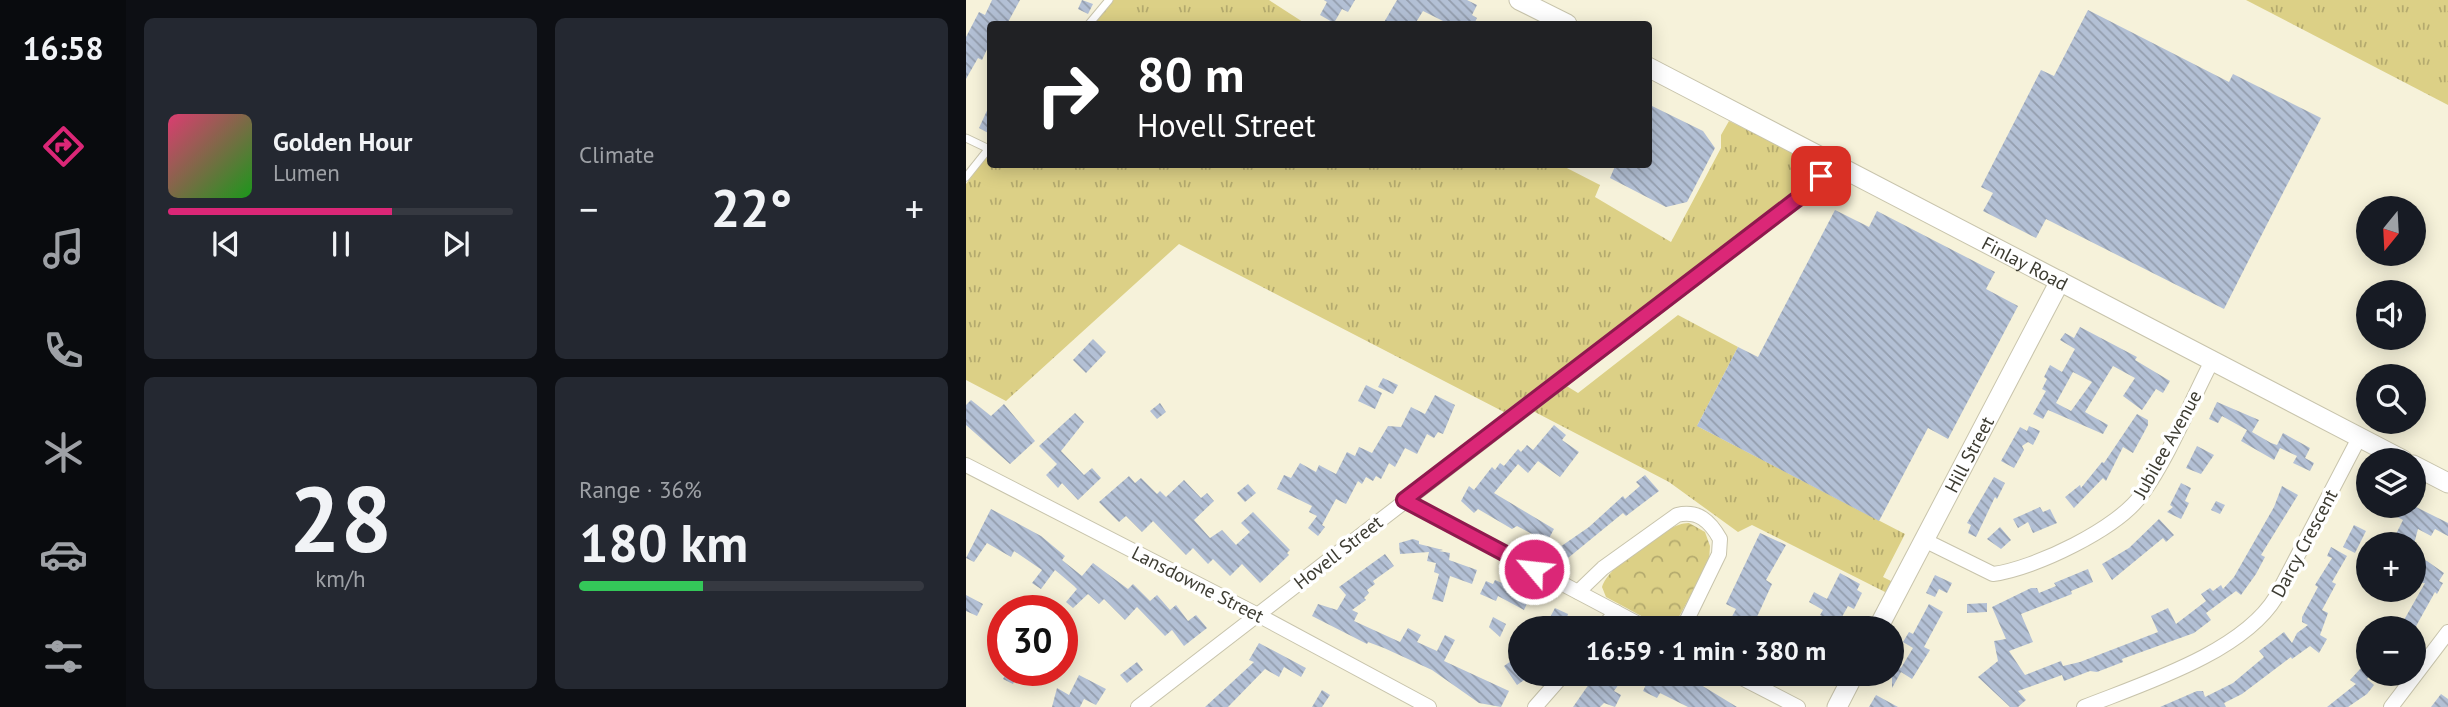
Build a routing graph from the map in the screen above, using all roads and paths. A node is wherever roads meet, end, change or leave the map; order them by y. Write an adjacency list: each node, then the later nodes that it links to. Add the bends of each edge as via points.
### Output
1 (1109, 0): 3 (lane)
2 (1519, 0): 4 (street)
3 (1092, 21)
4 (1561, 21)
5 (1652, 69): 9 (street, Finlay Road)
6 (966, 138): 7 (lane)
7 (987, 147)
8 (987, 152): 10 (lane)
9 (1834, 162): 11 (street, Finlay Road); 18 (street, Hovell Street, via 1809,190)
10 (966, 177)
11 (2060, 281): 12 (street, Finlay Road); 19 (street, Hill Street)
12 (2212, 361): 13 (street, Finlay Road); 19 (street, Jubilee Avenue, via 2143,494 2088,538 1993,573)
13 (2359, 438): 14 (street, Finlay Road); 36 (street, Darcy Crescent, via 2276,597 2262,615 2193,664)
14 (2379, 448)
15 (966, 465): 22 (street, Lansdowne Street)
16 (2426, 472): 17 (street)
17 (2448, 483)
18 (1404, 500): 20 (street); 22 (street, Hovell Street)
19 (1924, 540): 26 (street, Hill Street)
20 (1578, 592): 21 (street); 25 (street, via 1603,568 1676,515 1688,512 1703,517 1720,539 1719,554)
21 (1616, 612): 23 (street); 24 (street)
22 (1258, 615): 31 (street, Hovell Street); 32 (street, Lansdowne Street)
23 (1612, 616)
24 (1624, 616)
25 (1689, 616)
26 (1884, 616)
27 (2448, 632): 37 (street)
28 (1553, 686): 33 (street)
29 (1757, 686): 34 (street)
30 (1848, 686): 35 (street)
31 (1138, 707)
32 (1429, 707)
33 (1535, 707)
34 (1798, 707)
35 (1837, 707)
36 (2084, 707)
37 (2391, 707)

